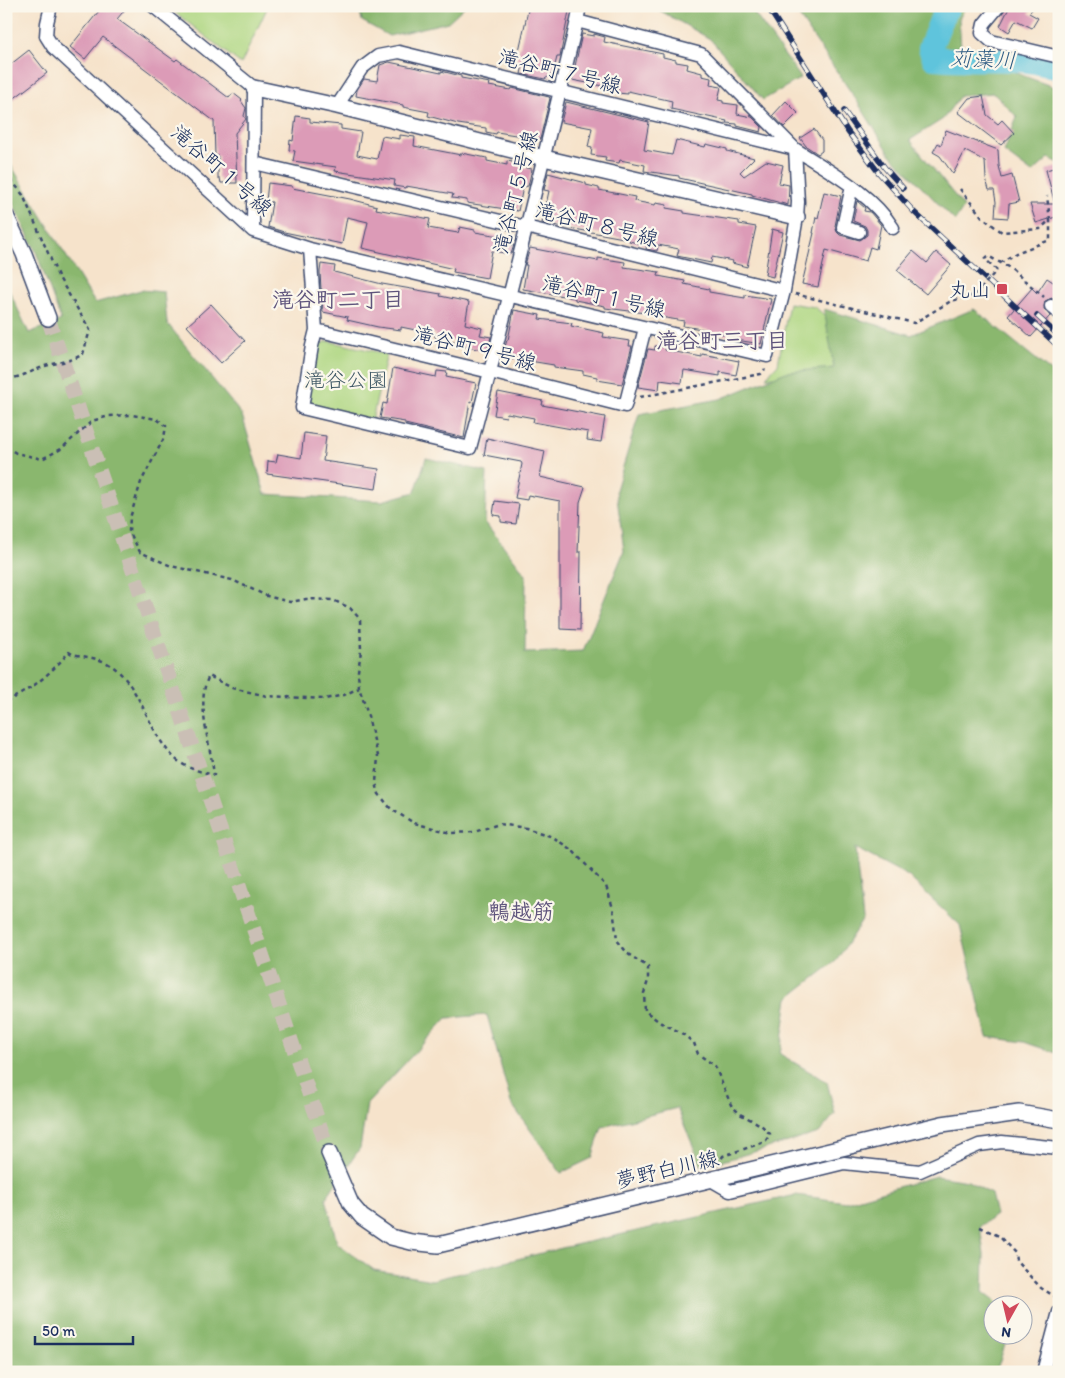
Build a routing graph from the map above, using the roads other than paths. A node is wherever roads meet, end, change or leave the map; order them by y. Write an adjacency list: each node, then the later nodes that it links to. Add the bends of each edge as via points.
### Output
1 (51, 6): 18 (street, 滝谷町１号線, via 46,36 53,47)
2 (153, 6): 7 (street)
3 (580, 6): 5 (street, 滝谷町５号線)
4 (999, 6): 6 (street, via 984,24 982,33 991,41)
5 (576, 21): 8 (street, 滝谷町５号線); 10 (street, via 701,54)
6 (1059, 57)
7 (254, 88): 9 (street); 12 (street)
8 (560, 92): 9 (street, 滝谷町７号線, via 398,52 378,56 362,68); 10 (street, 滝谷町７号線); 11 (street, 滝谷町５号線)
9 (337, 106): 11 (street)
10 (796, 149): 13 (street); 15 (street)
11 (544, 158): 15 (street); 16 (street, 滝谷町５号線)
12 (254, 163): 16 (street, 滝谷町８号線); 18 (street)
13 (852, 186): 17 (street, via 886,217); 19 (street, via 843,227)
14 (6, 216): 23 (street)
15 (797, 217): 21 (street)
16 (526, 227): 21 (street, 滝谷町８号線); 22 (street, 滝谷町５号線)
17 (892, 228)
18 (254, 231): 20 (street, 滝谷町１号線)
19 (859, 232)
20 (310, 249): 22 (street, 滝谷町１号線); 25 (street)
21 (784, 291): 24 (street, 滝谷町１号線, via 766,356)
22 (509, 296): 24 (street, 滝谷町１号線); 26 (street, 滝谷町５号線)
23 (48, 318)
24 (645, 328): 26 (street, 滝谷町９号線, via 624,406)
25 (316, 330): 26 (street, 滝谷町９号線); 26 (street, 滝谷町５号線, via 302,408 470,448)
26 (490, 372)
27 (1059, 1120): 30 (street, 夢野白川線, via 1019,1113 942,1124)
28 (1059, 1148): 30 (street, via 1002,1142 979,1145 920,1171 844,1163 730,1191)
29 (329, 1153): 30 (street, 夢野白川線, via 351,1204 362,1217 391,1237 438,1245)
30 (715, 1179)
31 (1059, 1312): 32 (street)
32 (1043, 1372)

